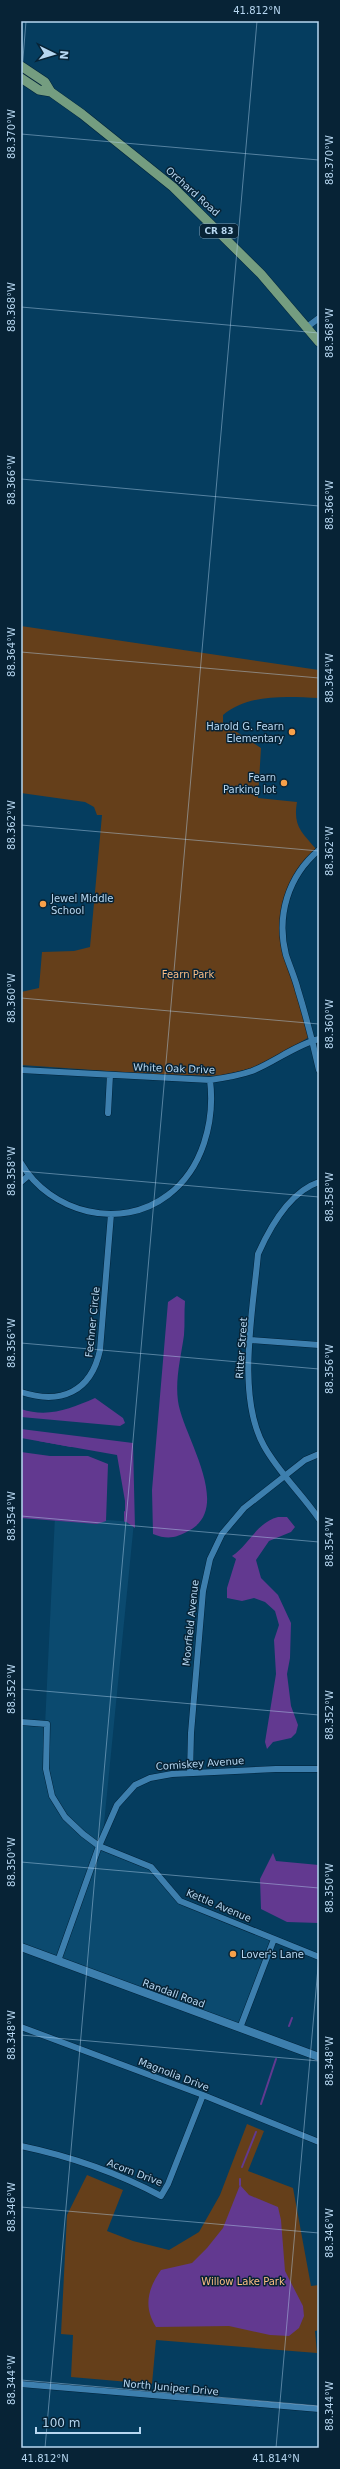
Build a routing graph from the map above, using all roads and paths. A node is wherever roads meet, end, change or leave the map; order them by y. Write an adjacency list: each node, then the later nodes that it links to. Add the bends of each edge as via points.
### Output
1 (21, 66): 3 (main road, Orchard Road / CR 83, via 45,82)
2 (21, 78): 3 (main road, Orchard Road / CR 83, via 39,90)
3 (51, 92): 5 (main road, Orchard Road / CR 83, via 144,162 194,206 261,274)
4 (319, 318): 5 (street)
5 (307, 327): 6 (main road, Orchard Road / CR 83)
6 (319, 342)
7 (319, 850): 9 (street, via 297,874 288,893 283,917 286,954)
8 (319, 1039): 9 (street, White Oak Drive)
9 (312, 1041): 11 (street); 13 (street, White Oak Drive, via 253,1070 232,1077)
10 (21, 1070): 12 (street, White Oak Drive)
11 (319, 1070)
12 (110, 1075): 13 (street, White Oak Drive); 14 (street)
13 (210, 1080): 19 (street, via 211,1103 205,1140 185,1180 152,1205 131,1212)
14 (108, 1113)
15 (21, 1163): 16 (street)
16 (28, 1176): 17 (street); 19 (street, via 44,1192 74,1208)
17 (21, 1182)
18 (319, 1182): 20 (street, Ritter Street, via 305,1187 266,1235 258,1254)
19 (111, 1214): 22 (street, Fechner Circle, via 97,1367 85,1384 69,1394 50,1398)
20 (251, 1340): 21 (street); 24 (street, Ritter Street, via 248,1390 253,1418 264,1445)
21 (319, 1345)
22 (21, 1392)
23 (319, 1454): 24 (street, Moorfield Avenue, via 305,1460)
24 (284, 1475): 25 (street, Ritter Street); 28 (street, Moorfield Avenue, via 236,1516 222,1534 210,1559 203,1590)
25 (319, 1519)
26 (21, 1722): 29 (street, Kettle Avenue, via 47,1724 46,1769 52,1796 57,1807 73,1826)
27 (319, 1769): 28 (street, Comiskey Avenue)
28 (190, 1773): 29 (street, Comiskey Avenue, via 150,1778 130,1789 116,1805)
29 (99, 1846): 30 (street, Kettle Avenue, via 151,1867 180,1902); 33 (street, Comiskey Avenue)
30 (274, 1938): 32 (street, Kettle Avenue); 35 (street)
31 (21, 1947): 33 (main road, Randall Road)
32 (319, 1956)
33 (58, 1961): 35 (main road, Randall Road)
34 (21, 2027): 37 (street, Magnolia Drive)
35 (240, 2028): 36 (main road, Randall Road)
36 (319, 2057)
37 (204, 2095): 38 (street, Magnolia Drive); 39 (street, Acorn Drive, via 161,2196 144,2186 57,2154)
38 (319, 2142)
39 (21, 2147)
40 (21, 2384): 41 (street, North Juniper Drive)
41 (319, 2409)

